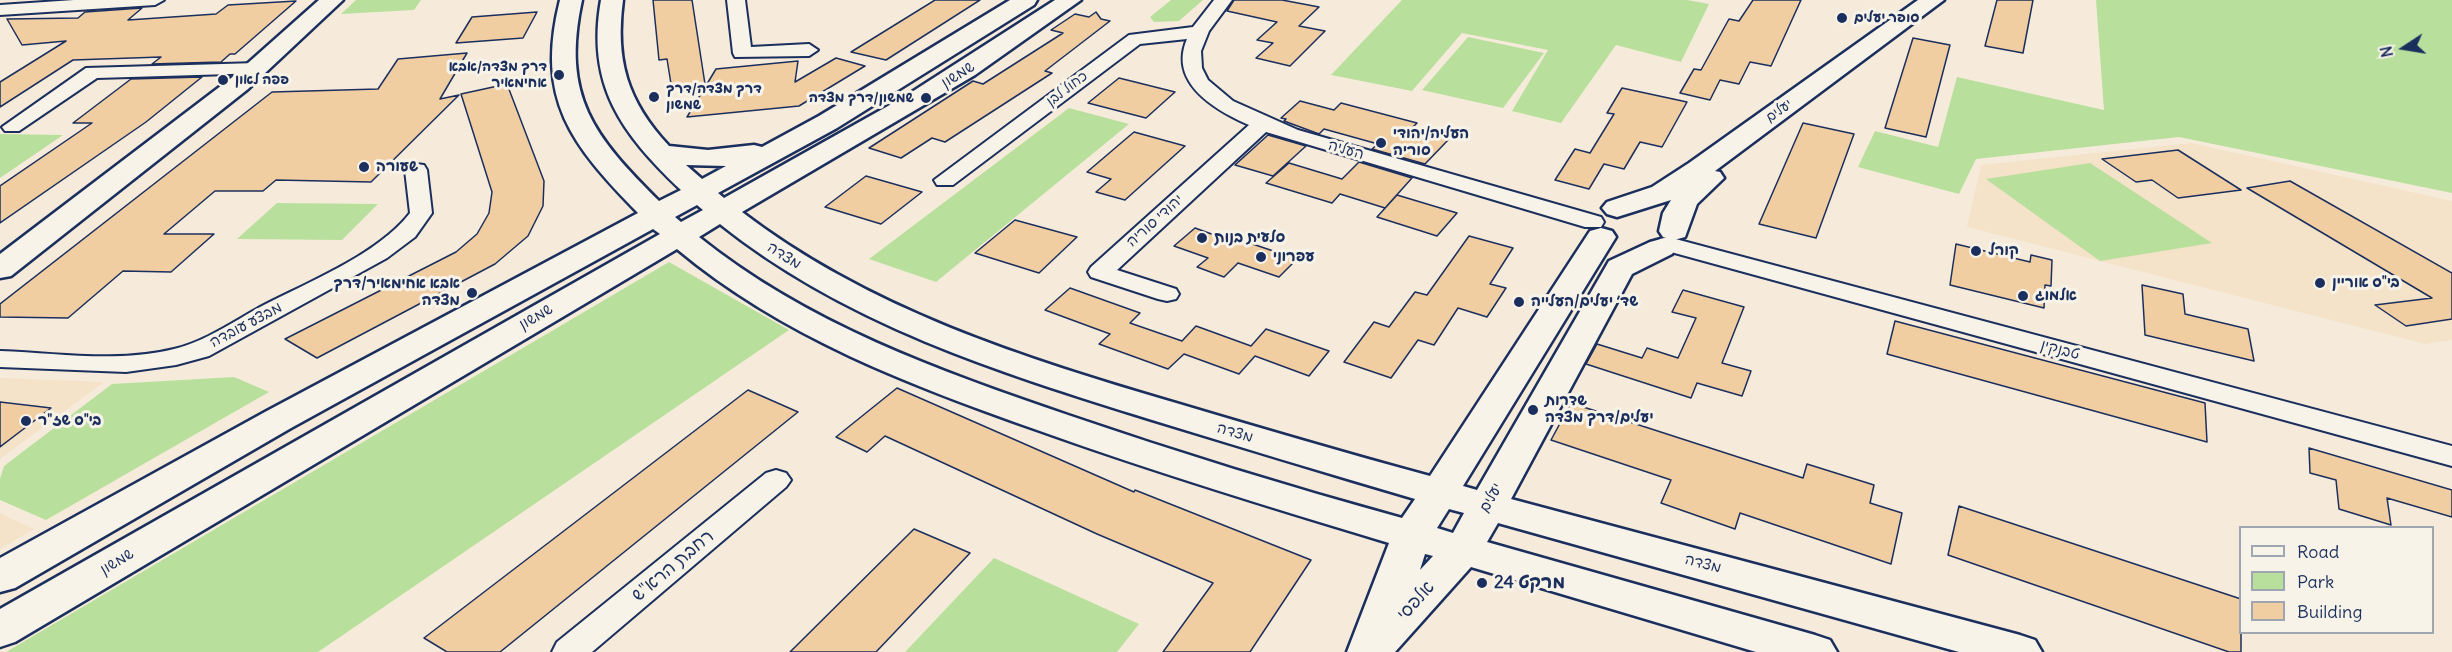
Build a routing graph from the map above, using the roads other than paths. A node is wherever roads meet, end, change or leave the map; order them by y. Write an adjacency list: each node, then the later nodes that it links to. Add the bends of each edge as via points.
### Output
1 (154, 0): 11 (street)
2 (332, 0): 15 (main road)
3 (571, 0): 24 (main road, via 562,51 569,99 604,160)
4 (612, 0): 19 (main road, מצדה, via 608,44 617,89 632,117)
5 (736, 0): 14 (street, via 742,53)
6 (1026, 0): 18 (main road, שמשון)
7 (1070, 0): 22 (main road, שמשון, via 921,99)
8 (1223, 0): 13 (street, העליה)
9 (1933, 0): 23 (main road, יעלים, via 1699,169)
10 (1954, 0): 25 (main road, יעלים, via 1691,192 1676,214)
11 (105, 2): 12 (street)
12 (0, 10)
13 (1201, 32): 16 (street, העליה, via 1192,50 1196,76 1219,101); 21 (street, כחול לבן, via 1135,39)
14 (809, 50)
15 (257, 69): 17 (street, via 93,72); 26 (main road)
16 (1263, 123): 23 (street, העליה); 27 (street, יהודי סוריה, via 1100,272)
17 (12, 127)
18 (787, 144): 19 (main road, via 724,158 695,159); 22 (main road, שמשון)
19 (662, 153): 22 (main road, מצדה)
20 (416, 170): 28 (street, מבצע עובדה, via 421,213 408,232 379,254 200,350 147,363)
21 (945, 180)
22 (712, 201): 24 (main road, שמשון); 31 (main road, מצדה, via 773,249 820,279 942,336 1135,402)
23 (1604, 222): 25 (main road, via 1620,247 1635,250); 25 (main road, via 1644,210 1669,223); 31 (main road)
24 (667, 224): 33 (main road, via 725,272 774,305 901,368 1092,437); 35 (main road, שמשון, via 289,414); 36 (main road, שמשון)
25 (1668, 241): 29 (street, טבנקין); 32 (main road, יעלים, via 1620,268)
26 (0, 269)
27 (1167, 294)
28 (0, 359)
29 (2452, 456)
30 (776, 480): 37 (street, רחבת הרא"ש)
31 (1439, 491): 32 (main road, מצדה); 33 (main road)
32 (1487, 504): 34 (main road, יעלים); 40 (main road, מצדה)
33 (1412, 535): 34 (main road); 38 (main road, אלפסי)
34 (1463, 550): 38 (main road, אלפסי); 39 (main road)
35 (0, 577)
36 (0, 630)
37 (569, 652)
38 (1369, 652)
39 (1815, 652)
40 (2020, 652)

